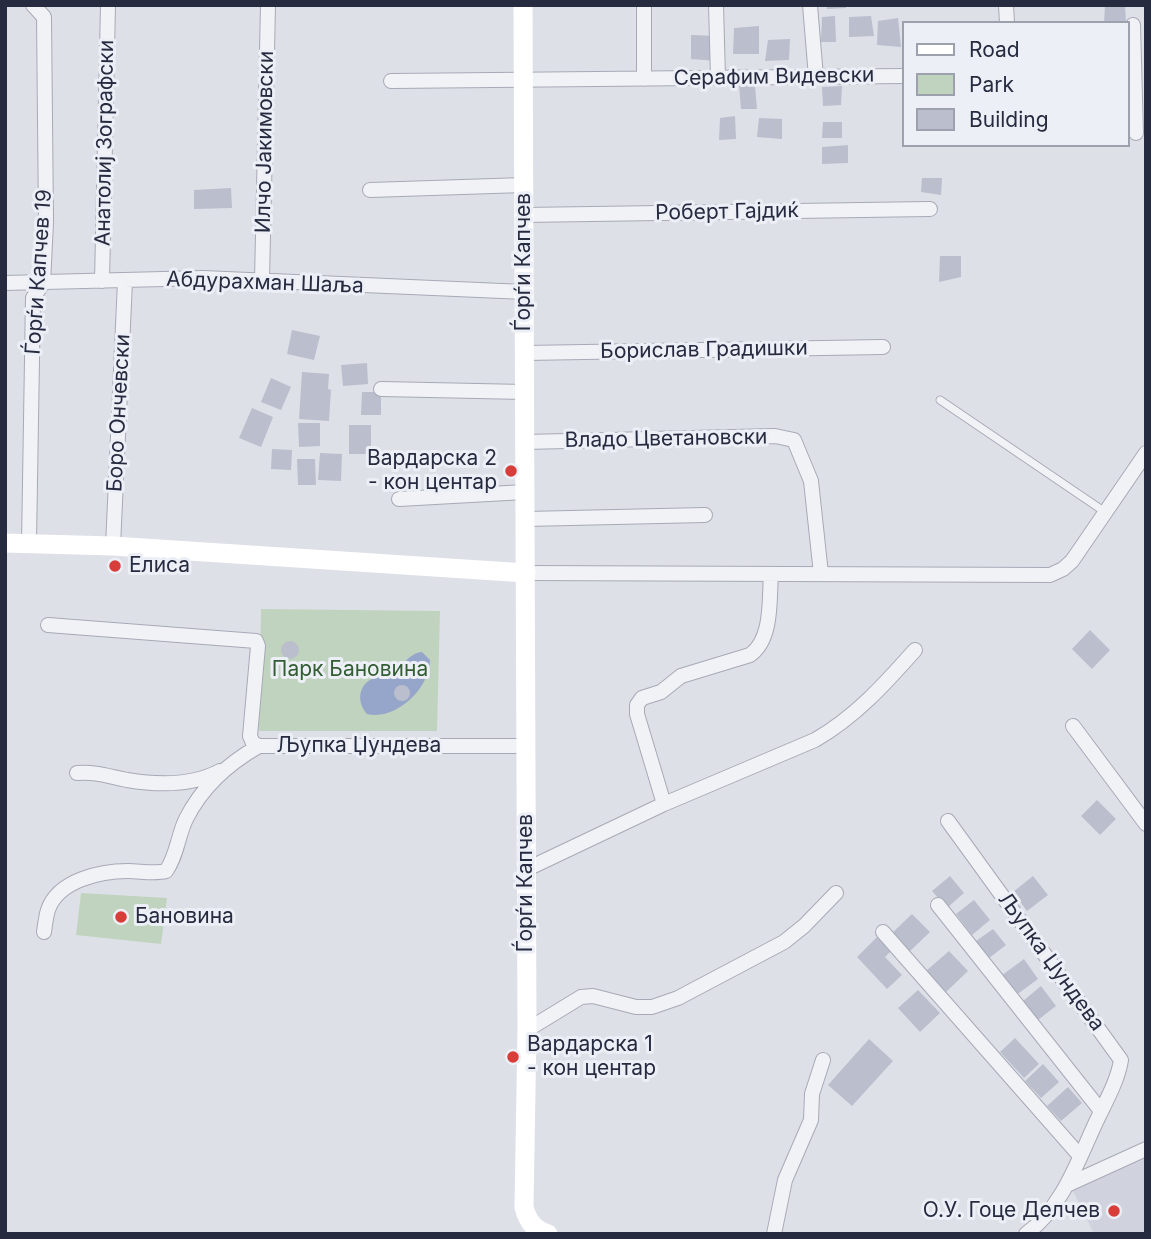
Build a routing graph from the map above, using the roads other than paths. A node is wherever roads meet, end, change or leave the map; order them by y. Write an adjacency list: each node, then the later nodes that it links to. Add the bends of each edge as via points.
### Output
1 (33, 5): 24 (street, Ѓорѓи Капчев 19, via 44,17)
2 (108, 5): 21 (street, Анатолиј Зографски)
3 (268, 5): 20 (street, Илчо Јакимовски)
4 (523, 5): 13 (street, Ѓорѓи Капчев)
5 (644, 5): 12 (street, Серафим Видевски)
6 (716, 5): 11 (street)
7 (810, 5): 10 (street)
8 (1133, 25): 15 (street)
9 (902, 76): 10 (street, Серафим Видевски)
10 (816, 77): 11 (street, Серафим Видевски)
11 (718, 78): 12 (street, Серафим Видевски)
12 (644, 79): 13 (street, Серафим Видевски)
13 (523, 80): 14 (street, Серафим Видевски); 16 (street, Ѓорѓи Капчев)
14 (391, 81)
15 (1137, 133)
16 (524, 184): 17 (street); 19 (street, Ѓорѓи Капчев)
17 (370, 190)
18 (930, 209): 19 (street, Роберт Гајдиќ)
19 (524, 215): 25 (street, Ѓорѓи Капчев)
20 (262, 280): 22 (street, Абдурахман Шаља); 25 (street, Абдурахман Шаља)
21 (102, 281): 22 (street, Абдурахман Шаља); 24 (street, Абдурахман Шаља)
22 (125, 281): 40 (street, Боро Ончевски)
23 (5, 283): 24 (street, Абдурахман Шаља)
24 (43, 283): 39 (street, Ѓорѓи Капчев 19, via 33,298)
25 (525, 292): 27 (street, Ѓорѓи Капчев)
26 (883, 347): 27 (street, Борислав Градишки)
27 (525, 353): 29 (street, Ѓорѓи Капчев)
28 (381, 389): 29 (street)
29 (525, 392): 31 (street, Ѓорѓи Капчев)
30 (940, 400): 35 (lane)
31 (525, 442): 33 (street, Ѓорѓи Капчев); 43 (street, Владо Цветановски, via 775,436 794,440 811,481)
32 (1146, 453): 35 (street)
33 (525, 492): 34 (street); 37 (street, Ѓорѓи Капчев)
34 (399, 499)
35 (1105, 512): 43 (street, via 1072,561 1050,575)
36 (705, 515): 37 (street)
37 (526, 519): 41 (street, Ѓорѓи Капчев)
38 (5, 543): 39 (street)
39 (29, 543): 40 (street)
40 (113, 546): 41 (street)
41 (526, 573): 42 (street); 48 (street, Ѓорѓи Капчев)
42 (771, 574): 43 (street); 51 (street, via 767,625 755,652 681,676 637,705)
43 (821, 574)
44 (48, 625): 47 (street, Љупка Џундева, via 256,641 250,736)
45 (915, 650): 51 (street, via 878,692 837,727)
46 (1073, 726): 53 (street)
47 (259, 746): 48 (street, Љупка Џундева); 49 (street)
48 (525, 746): 54 (street, Ѓорѓи Капчев)
49 (227, 767): 50 (street, via 206,778 181,782); 57 (street, via 202,793 186,819 166,871 111,871 75,882 48,908)
50 (77, 773)
51 (664, 804): 54 (street)
52 (948, 821): 61 (street, Љупка Џундева, via 1121,1060)
53 (1146, 824)
54 (525, 870): 59 (street, Ѓорѓи Капчев)
55 (836, 893): 59 (street, via 784,942 678,998 636,1007 581,997)
56 (938, 905): 61 (street)
57 (44, 932)
58 (883, 932): 63 (street)
59 (527, 1030): 65 (street, Ѓорѓи Капчев, via 524,1207 535,1228)
60 (823, 1060): 66 (street, via 812,1094 811,1120 785,1180)
61 (1101, 1111): 63 (street, Љупка Џундева)
62 (1146, 1149): 64 (street)
63 (1080, 1156): 64 (street, Љупка Џундева)
64 (1067, 1185): 67 (street, Љупка Џундева)
65 (548, 1234)
66 (774, 1234)
67 (1027, 1234)

